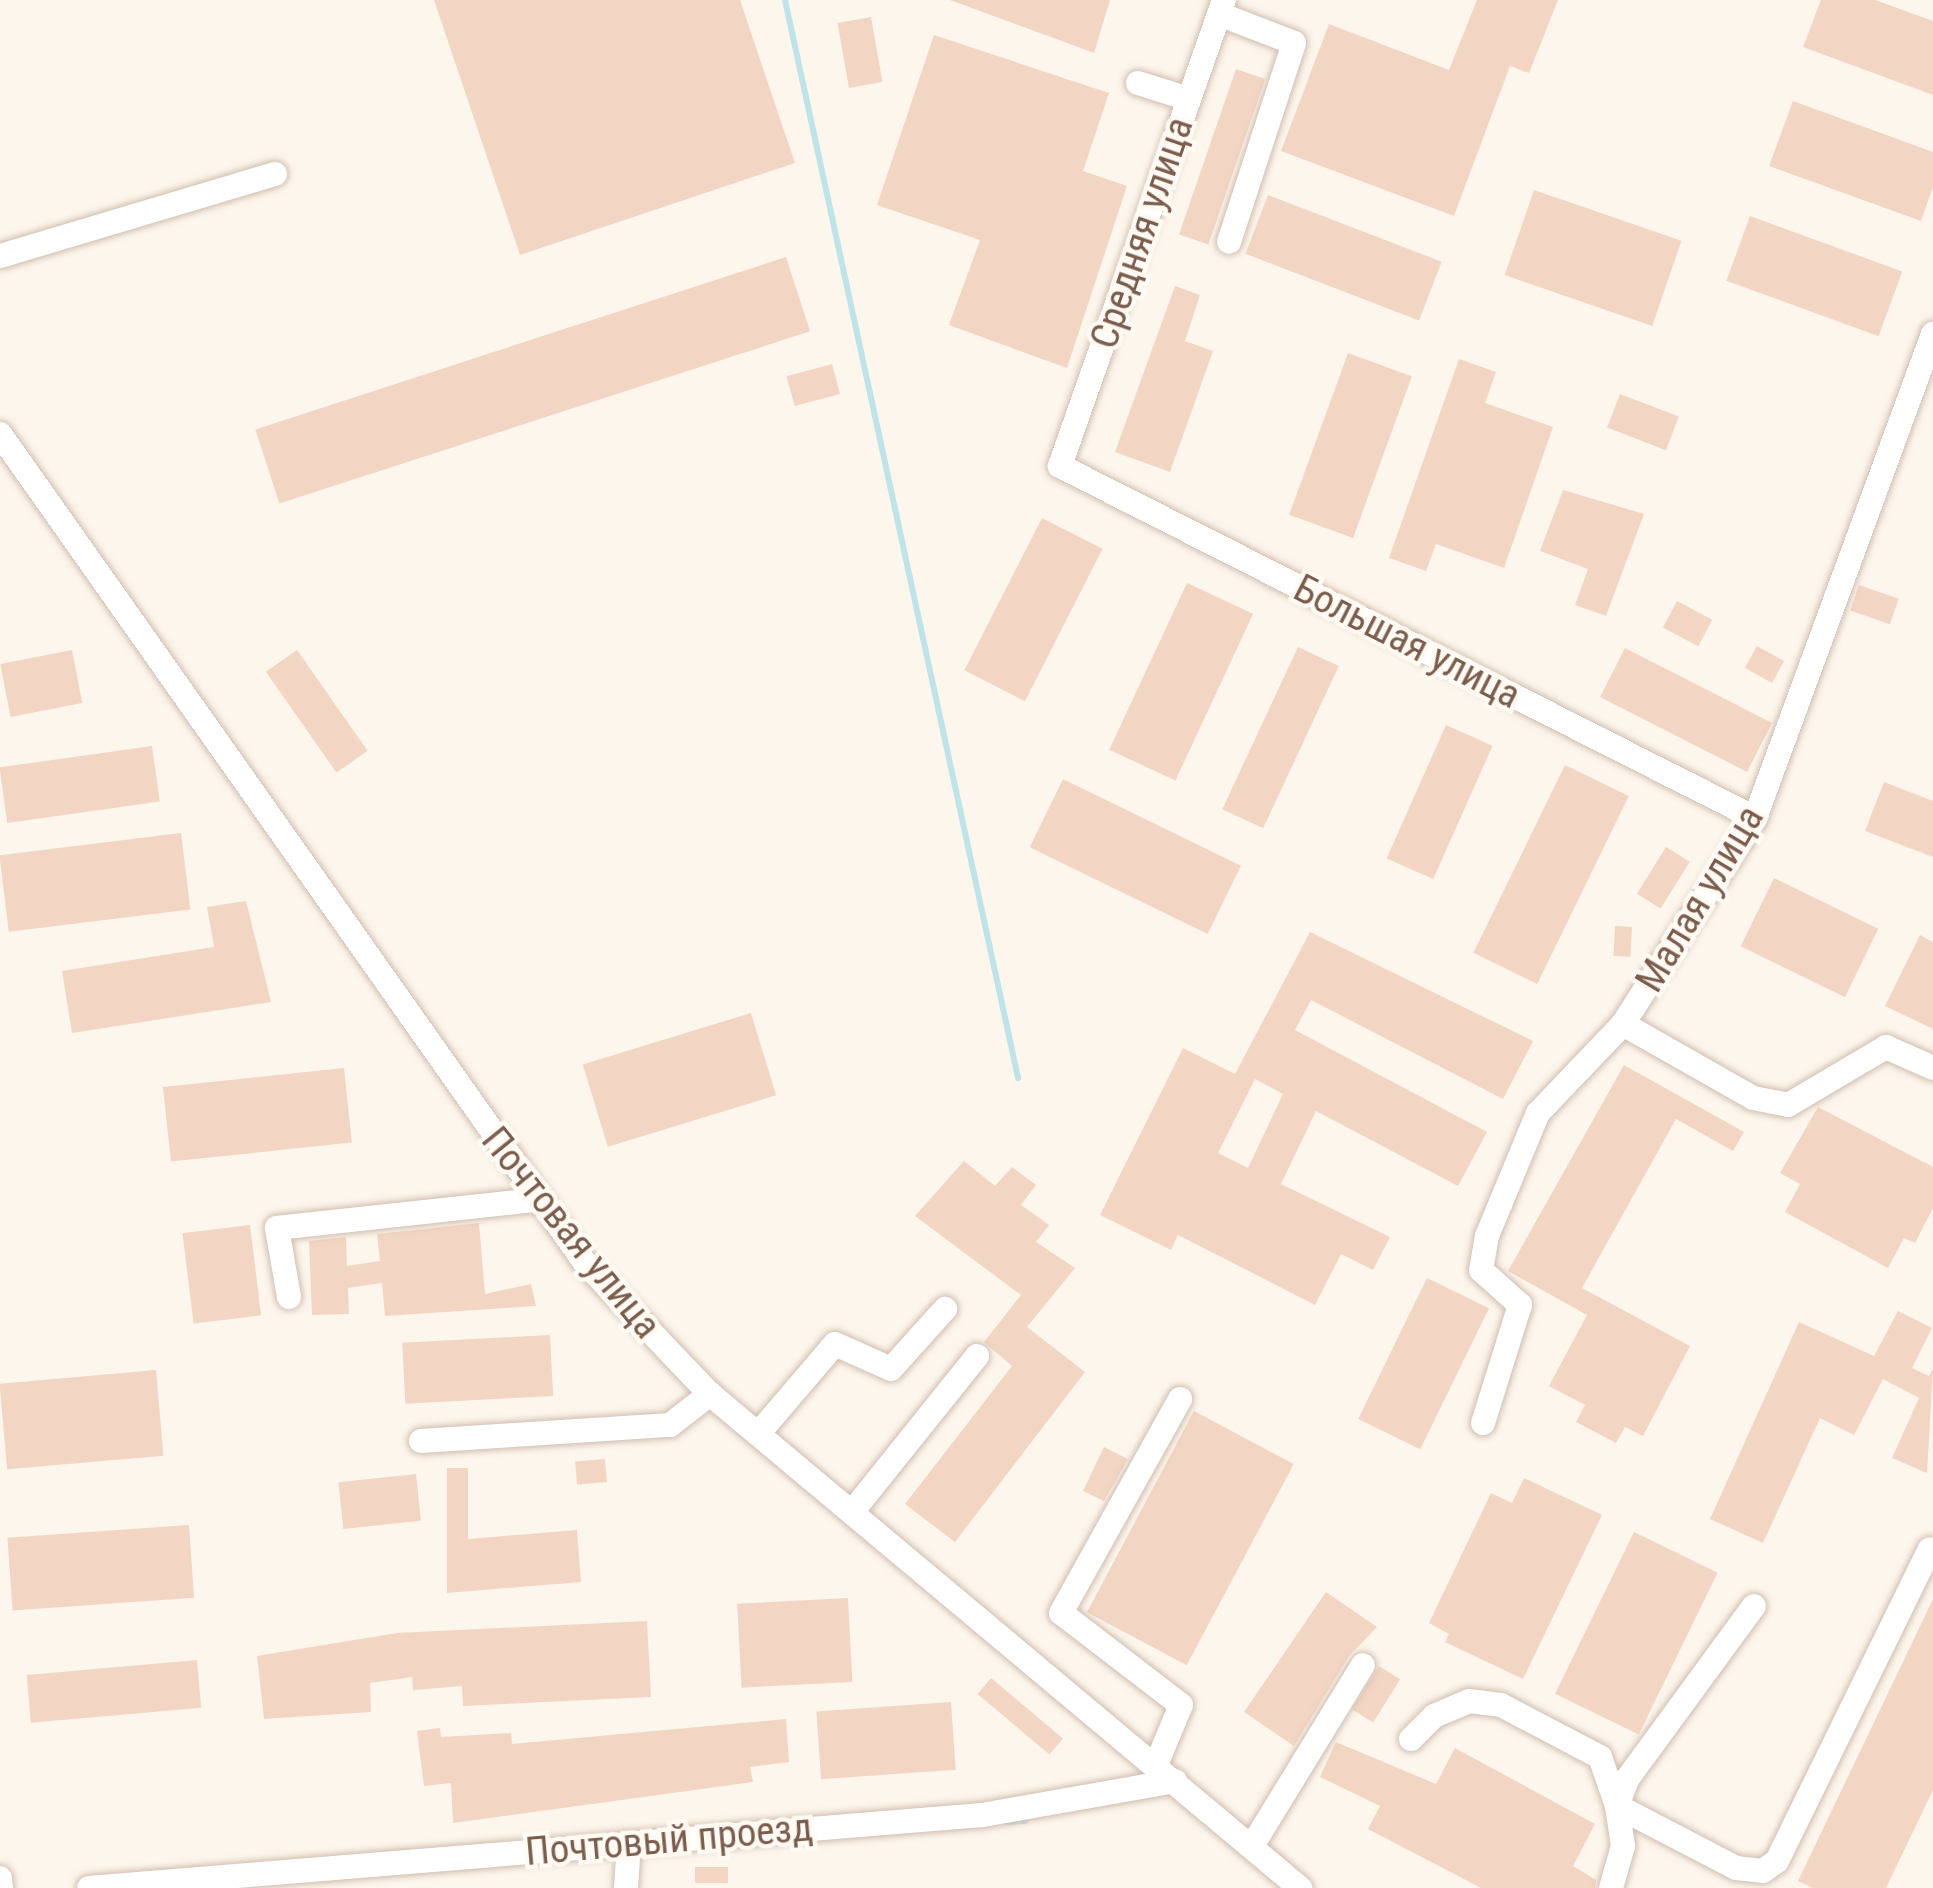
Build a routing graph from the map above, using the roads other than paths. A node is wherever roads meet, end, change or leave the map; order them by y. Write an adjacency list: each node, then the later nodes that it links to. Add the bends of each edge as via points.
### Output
1 (1221, 7): 3 (street, Средняя улица); 5 (street, via 1294,43)
2 (1138, 82): 3 (street)
3 (1189, 99): 9 (street, Средняя улица)
4 (275, 174): 6 (street)
5 (1229, 242)
6 (0, 256)
7 (1933, 334): 10 (street, Малая улица)
8 (0, 434): 13 (street, Почтовая улица)
9 (1060, 466): 10 (street, Большая улица)
10 (1755, 818): 11 (street, Малая улица)
11 (1623, 1024): 12 (street, via 1753,1098 1788,1105 1886,1047); 19 (street, Малая улица, via 1538,1113 1487,1236 1480,1270 1520,1305)
12 (1933, 1068)
13 (536, 1200): 14 (street, via 277,1228); 17 (street, Почтовая улица)
14 (289, 1297)
15 (945, 1309): 20 (street, via 891,1369 835,1344)
16 (977, 1356): 22 (street)
17 (710, 1394): 20 (street, Почтовая улица); 21 (street, via 670,1425)
18 (1180, 1399): 27 (street, via 1061,1613 1180,1705)
19 (1483, 1423)
20 (758, 1434): 22 (street, Почтовая улица)
21 (421, 1441)
22 (852, 1512): 27 (street, Почтовая улица)
23 (1930, 1549): 28 (street, via 1777,1862 1763,1871 1736,1868)
24 (1754, 1606): 28 (street, via 1628,1778)
25 (1363, 1665): 30 (street)
26 (1411, 1739): 28 (street, via 1434,1716 1468,1701 1502,1705 1600,1757)
27 (1165, 1773): 29 (street, Почтовый проезд, via 982,1815); 30 (street, Почтовая улица)
28 (1617, 1806): 37 (street, via 1623,1846)
29 (629, 1843): 32 (street, Почтовый проезд); 35 (street)
30 (1252, 1846): 36 (street, Почтовая улица)
31 (0, 1878): 33 (street)
32 (262, 1881): 34 (street, Почтовый проезд)
33 (1, 1888)
34 (89, 1888)
35 (626, 1888)
36 (1300, 1888)
37 (1611, 1888)

